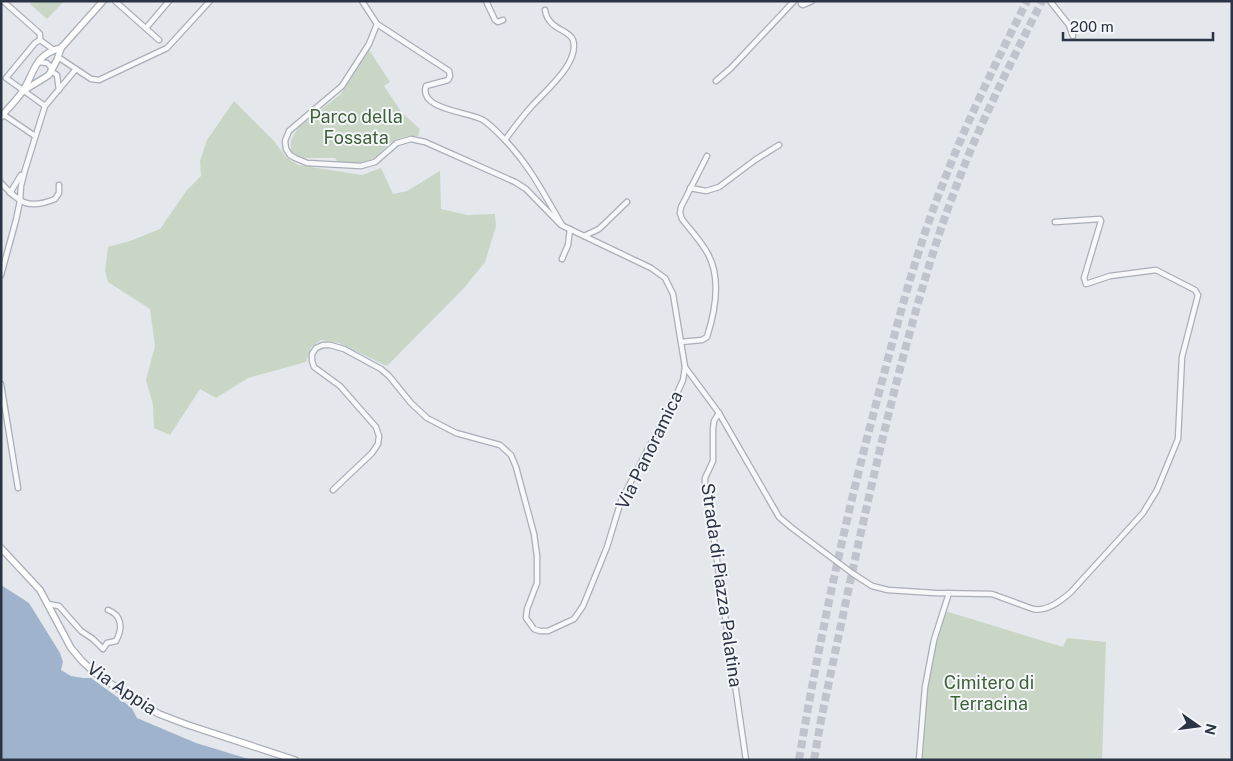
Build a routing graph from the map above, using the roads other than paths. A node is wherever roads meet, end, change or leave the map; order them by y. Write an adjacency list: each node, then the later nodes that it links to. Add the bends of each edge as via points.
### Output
1 (4, 1): 17 (street, via 38,30)
2 (103, 1): 19 (main road)
3 (115, 1): 15 (street)
4 (169, 1): 15 (street)
5 (210, 1): 23 (street, via 165,50 98,80)
6 (362, 1): 14 (street)
7 (486, 1): 13 (street, via 495,20)
8 (794, 1): 28 (street)
9 (801, 1): 10 (street, via 803,5)
10 (812, 1)
11 (1050, 1): 16 (street, via 1068,23)
12 (545, 10): 34 (street, via 550,22 572,36 573,52 562,73)
13 (503, 20)
14 (377, 24): 34 (street, via 450,72 448,80 426,86 429,99 455,112 480,118); 45 (street, Via Panoramica, via 369,44 342,86 288,132 285,144 290,155 310,164 362,166 377,160 397,143 418,140 515,182)
15 (146, 28): 18 (street)
16 (1073, 36)
17 (40, 40): 20 (street); 26 (street)
18 (159, 40)
19 (61, 48): 20 (main road); 21 (main road)
20 (54, 50): 22 (main road)
21 (58, 57): 23 (street); 24 (main road)
22 (36, 65): 24 (street, via 42,61 47,63); 27 (street, via 34,74); 30 (main road)
23 (76, 69): 29 (street)
24 (51, 72): 27 (main road); 29 (street, via 58,76)
25 (1, 74): 26 (street)
26 (6, 78): 30 (street)
27 (45, 79): 30 (main road)
28 (716, 81)
29 (59, 90): 31 (street)
30 (23, 91): 31 (street); 32 (main road)
31 (45, 106): 33 (street)
32 (2, 115): 33 (street)
33 (35, 136): 37 (street)
34 (504, 140): 45 (street, via 530,170)
35 (779, 145): 40 (street, via 719,187 706,191)
36 (707, 156): 40 (street)
37 (26, 165): 41 (street); 42 (street)
38 (1, 184): 41 (street)
39 (59, 185): 42 (street, via 54,200 34,205)
40 (690, 188): 50 (street, via 681,207 681,215 709,258 716,291 706,337)
41 (10, 193): 42 (street)
42 (20, 201): 49 (street)
43 (627, 202): 47 (street, via 599,229)
44 (1055, 222): 57 (street, via 1101,221 1084,278 1086,284 1113,276 1156,270 1197,292 1182,357 1176,444 1148,507 1057,603 1036,610 992,594)
45 (563, 226): 46 (street, Via Panoramica)
46 (570, 229): 47 (street, Via Panoramica); 48 (street)
47 (584, 236): 50 (street, Via Panoramica, via 665,278 672,290)
48 (562, 259)
49 (1, 275)
50 (681, 342): 51 (street, Via Panoramica)
51 (685, 367): 53 (street); 55 (street, Via Panoramica, via 681,385 621,501 607,547 582,608 574,619 553,629 536,631 527,620 527,610 537,582 537,552 511,455 496,443 456,433 436,424 411,404 384,371 350,352 325,344 313,351 314,367 340,386 380,436 372,453)
52 (1, 384): 54 (street)
53 (719, 413): 57 (street, via 772,507 792,528 872,586 888,590); 61 (street, Strada di Piazza Palatina, via 714,421 712,463 705,486)
54 (18, 488)
55 (333, 490)
56 (1, 548): 58 (main road, Via Appia, via 35,584)
57 (949, 593): 62 (street, via 934,640 925,687)
58 (48, 604): 59 (street, via 59,606 81,631 103,649 109,642 116,641 121,627 117,616); 60 (main road, Via Appia, via 82,661 135,700 174,720)
59 (108, 610)
60 (296, 760)
61 (746, 760)
62 (919, 760)

